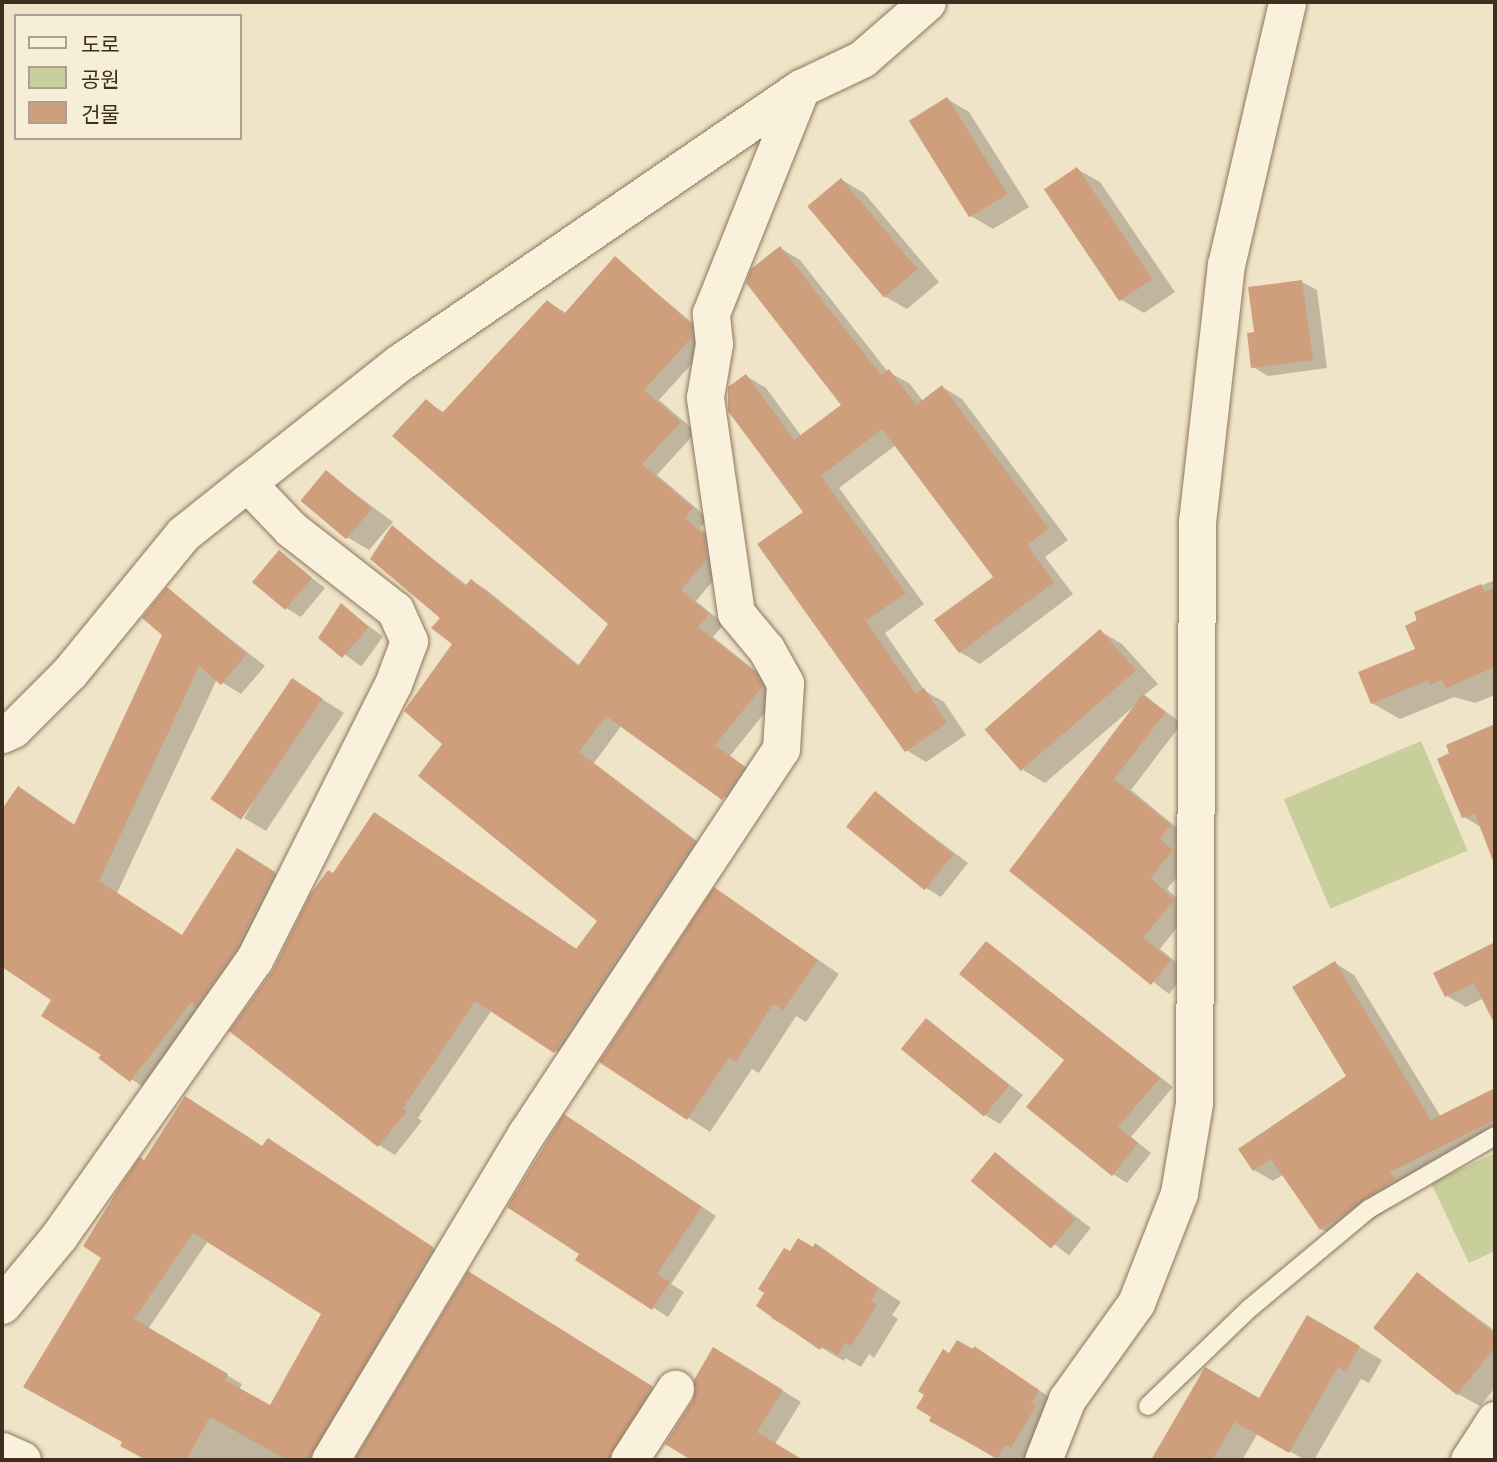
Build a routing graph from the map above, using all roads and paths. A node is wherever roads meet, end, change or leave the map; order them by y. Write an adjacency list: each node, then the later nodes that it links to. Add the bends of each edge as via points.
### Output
1 (927, 2): 3 (street, via 862,59)
2 (1287, 2): 15 (street, via 1226,265 1198,522 1194,1103 1179,1193 1136,1303 1067,1399)
3 (801, 88): 4 (street, via 399,363); 13 (street, via 711,313 714,344 705,397 736,613 766,649 785,683 781,750 526,1134)
4 (247, 483): 5 (street, via 183,534 70,672 13,729); 7 (street, via 291,529 395,610 409,641 394,684 254,960 59,1236)
5 (2, 734)
6 (1495, 1136): 9 (lane, via 1369,1209 1250,1308)
7 (2, 1305)
8 (675, 1389): 14 (street)
9 (1148, 1406)
10 (1495, 1420): 16 (street)
11 (2, 1451): 12 (street)
12 (22, 1460)
13 (330, 1460)
14 (629, 1460)
15 (1042, 1460)
16 (1469, 1460)

